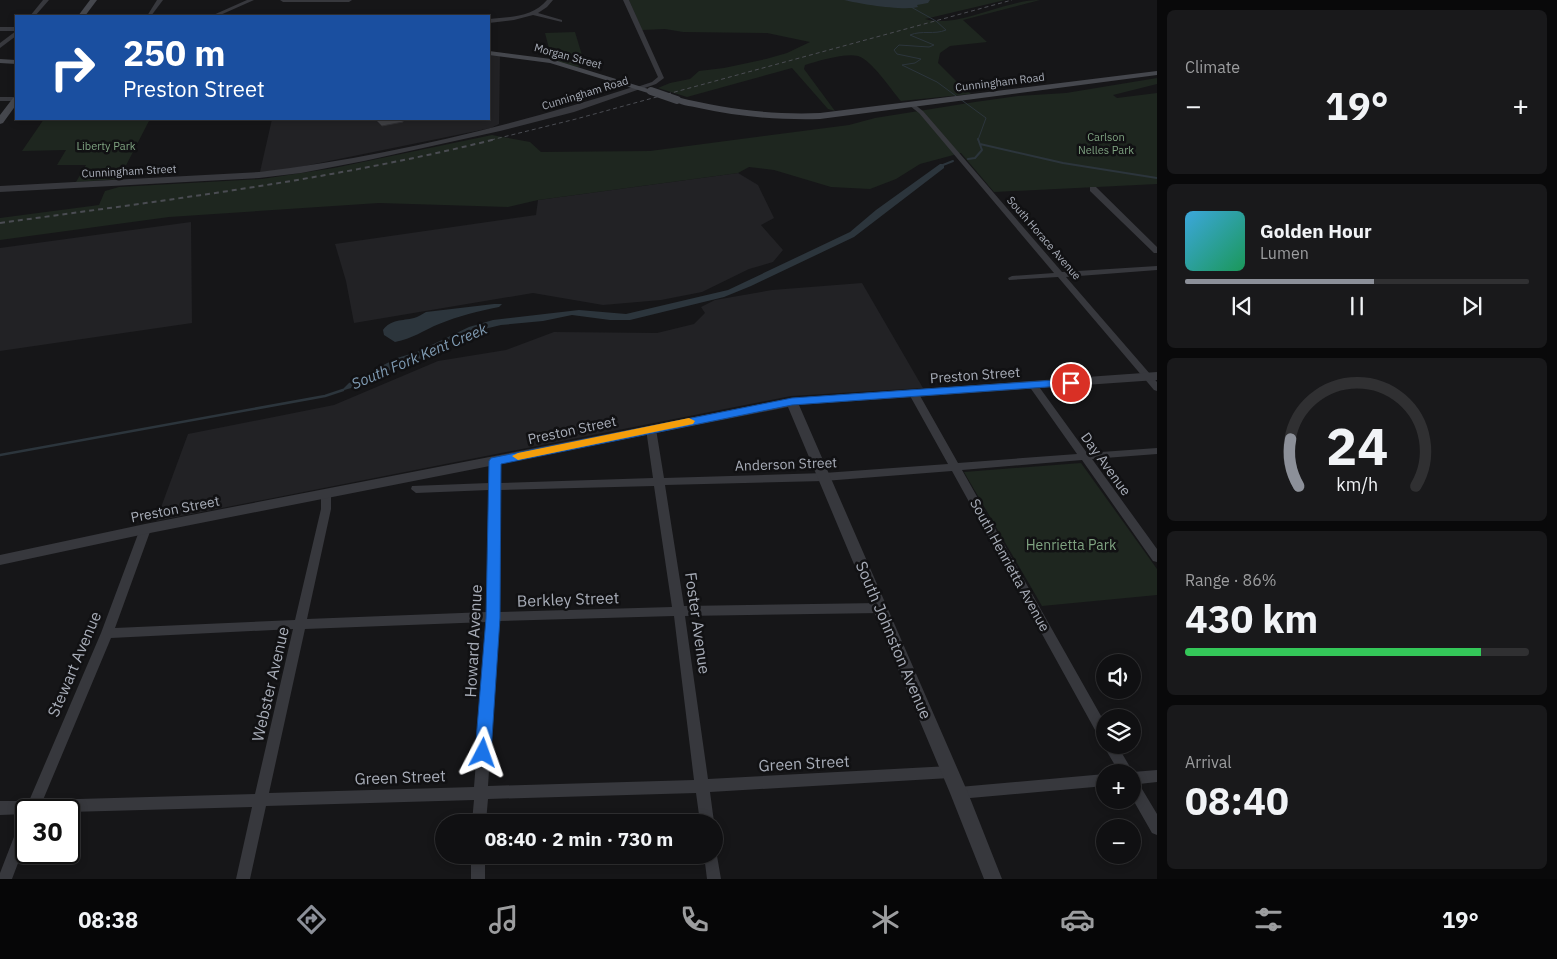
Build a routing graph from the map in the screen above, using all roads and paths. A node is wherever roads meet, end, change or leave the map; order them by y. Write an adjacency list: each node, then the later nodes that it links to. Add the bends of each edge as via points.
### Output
1 (46, 0): 11 (street)
2 (94, 0): 12 (main road)
3 (160, 0): 13 (street)
4 (251, 0): 14 (street)
5 (283, 0): 6 (street)
6 (349, 0)
7 (543, 0): 8 (street)
8 (550, 0): 10 (street)
9 (626, 0): 25 (street, via 661,78)
10 (532, 13): 15 (street); 16 (street)
11 (33, 15)
12 (82, 15)
13 (150, 15)
14 (216, 15)
15 (490, 21)
16 (560, 21)
17 (0, 29): 18 (street)
18 (15, 31)
19 (15, 32): 20 (street)
20 (0, 46)
21 (490, 52): 25 (main road, Morgan Street, via 545,60)
22 (0, 61): 23 (main road)
23 (15, 62)
24 (1157, 73): 29 (main road, Cunningham Road)
25 (639, 88): 29 (main road, Cunningham Road, bridge, via 724,111 778,116 825,116); 31 (street, Cunningham Road, via 490,131 355,160)
26 (0, 98): 27 (street)
27 (15, 99)
28 (15, 100): 30 (main road)
29 (912, 105): 36 (street, South Horace Avenue)
30 (0, 121)
31 (259, 175): 32 (street, Cunningham Street)
32 (0, 189)
33 (1093, 189): 34 (street)
34 (1157, 251)
35 (1157, 268): 36 (street)
36 (1061, 274): 37 (street); 38 (street, South Horace Avenue)
37 (1012, 278)
38 (1152, 376): 39 (street, Preston Street); 40 (street, South Horace Avenue)
39 (1034, 386): 41 (street, Preston Street); 45 (street, Day Avenue)
40 (1157, 388)
41 (914, 394): 42 (street, Preston Street); 47 (street, South Henrietta Avenue)
42 (792, 402): 43 (street, Preston Street); 48 (street, South Johnston Avenue)
43 (651, 429): 46 (street, Preston Street); 49 (street, Foster Avenue)
44 (1157, 451): 45 (street, Anderson Street)
45 (1084, 456): 47 (street, Anderson Street); 54 (street, Day Avenue)
46 (495, 461): 50 (street, Howard Avenue); 52 (street, Preston Street)
47 (956, 467): 48 (street, Anderson Street); 61 (street, South Henrietta Avenue)
48 (824, 476): 49 (street, Anderson Street); 56 (street, South Johnston Avenue)
49 (659, 482): 50 (street, Anderson Street); 57 (street, Foster Avenue)
50 (496, 488): 51 (street, Anderson Street); 58 (street, Howard Avenue)
51 (416, 490)
52 (326, 495): 53 (street, Preston Street); 59 (street, Webster Avenue, via 326,509)
53 (146, 530): 55 (street, Preston Street); 60 (street, Stewart Avenue)
54 (1157, 558)
55 (0, 560)
56 (880, 608): 57 (street, Berkley Street); 62 (street, South Johnston Avenue)
57 (679, 612): 58 (street, Berkley Street); 66 (street, Foster Avenue)
58 (493, 618): 59 (street, Berkley Street); 67 (street, Howard Avenue)
59 (301, 624): 60 (street, Berkley Street); 70 (street, Webster Avenue)
60 (106, 633): 69 (street, Stewart Avenue)
61 (1096, 719)
62 (950, 772): 66 (street, Green Street); 68 (street, South Johnston Avenue)
63 (1157, 776): 64 (street)
64 (1141, 777)
65 (1096, 781): 68 (street)
66 (702, 786): 67 (street, Green Street); 76 (street, Foster Avenue)
67 (480, 792): 70 (street, Green Street); 75 (street, Howard Avenue)
68 (959, 793): 85 (street, South Johnston Avenue)
69 (36, 799)
70 (260, 799): 72 (street, Green Street); 82 (street, Webster Avenue)
71 (1141, 800): 77 (street)
72 (80, 807)
73 (0, 808): 74 (street, Green Street)
74 (15, 808)
75 (479, 814)
76 (706, 814)
77 (1157, 828)
78 (15, 853): 81 (street)
79 (478, 864): 83 (street)
80 (712, 864): 84 (street)
81 (5, 879)
82 (243, 879)
83 (478, 879)
84 (714, 879)
85 (993, 879)

